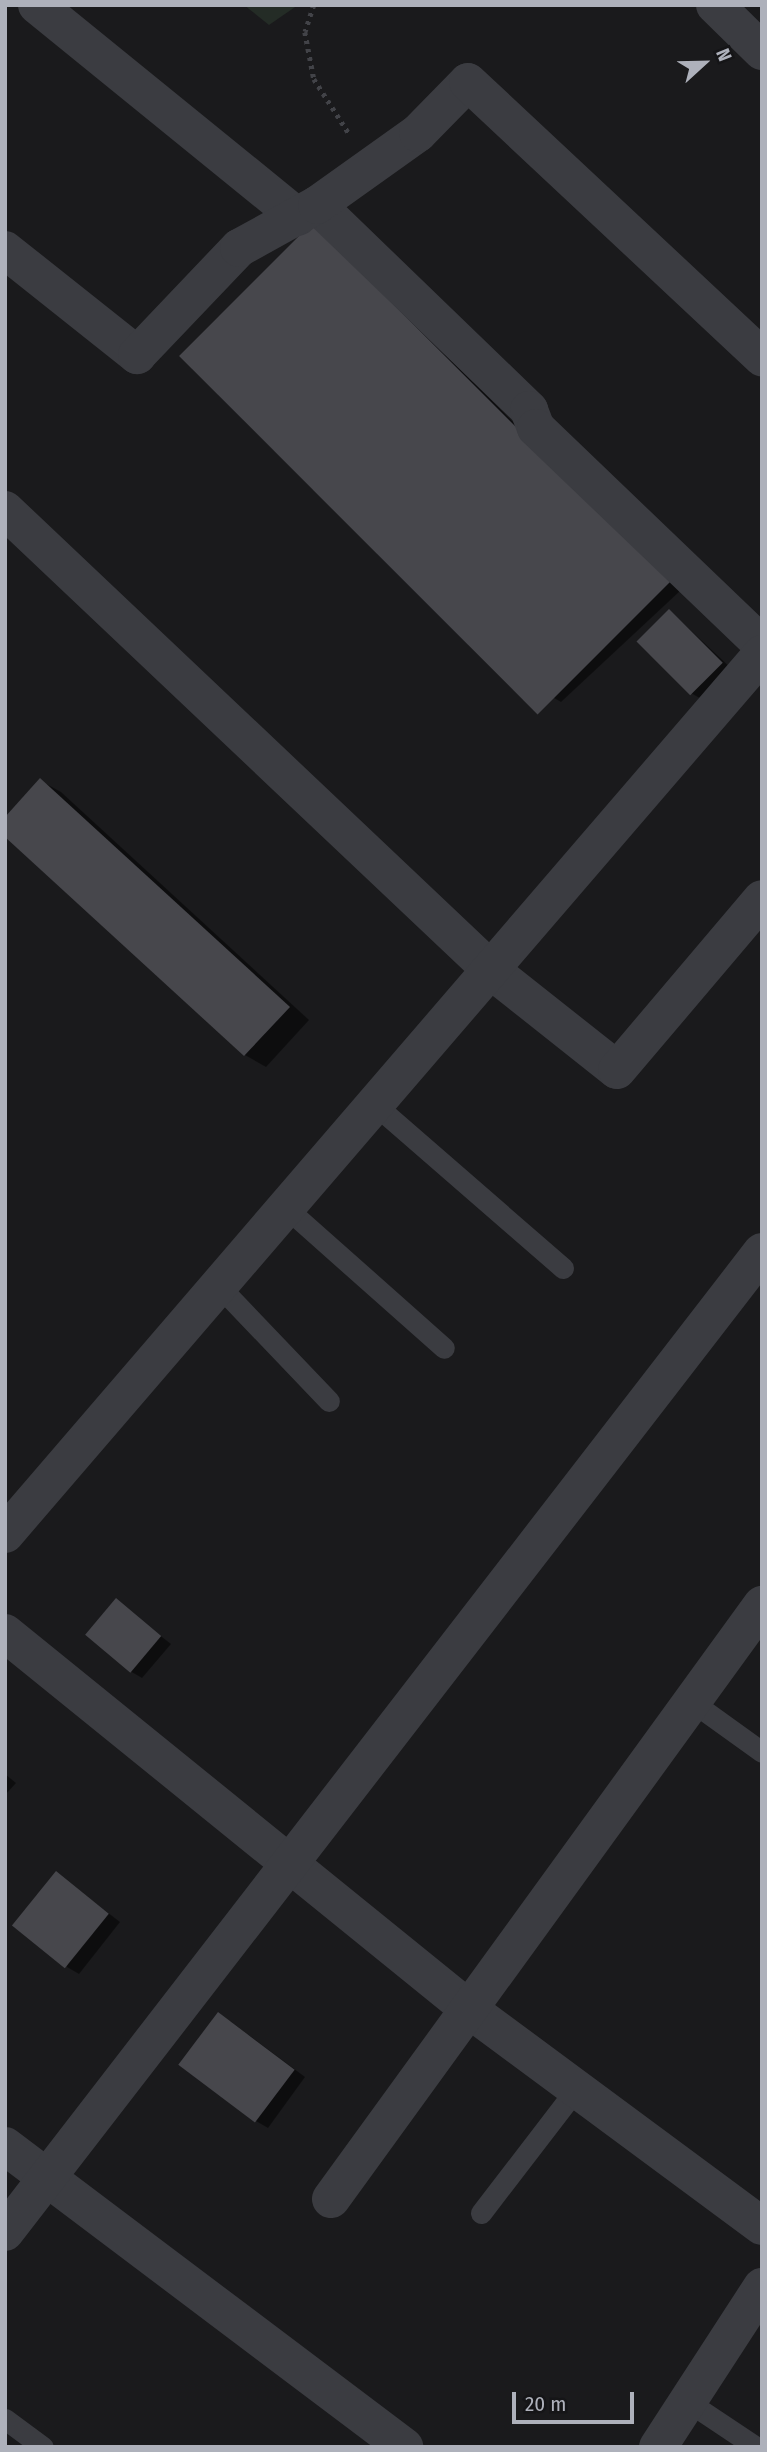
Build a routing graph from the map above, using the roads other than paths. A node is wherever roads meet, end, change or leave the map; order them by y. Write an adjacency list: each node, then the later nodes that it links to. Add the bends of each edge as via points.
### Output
1 (37, 5): 4 (street)
2 (715, 5): 3 (street)
3 (762, 51)
4 (308, 211): 5 (street, via 239,247 137,355); 6 (street, via 418,133 468,82); 8 (street, via 529,410 536,428)
5 (5, 250)
6 (762, 358)
7 (5, 510): 11 (street)
8 (762, 645)
9 (762, 654): 11 (street)
10 (762, 900): 11 (street, via 617,1069)
11 (492, 971): 12 (street)
12 (372, 1102): 13 (street); 15 (lane)
13 (283, 1205): 16 (street); 17 (lane)
14 (762, 1252): 24 (street)
15 (563, 1268)
16 (219, 1286): 18 (lane); 19 (street)
17 (444, 1348)
18 (329, 1401)
19 (5, 1534)
20 (762, 1605): 22 (street)
21 (5, 1633): 24 (street)
22 (691, 1701): 23 (lane); 25 (street)
23 (762, 1752)
24 (293, 1862): 25 (street); 28 (street)
25 (470, 2010): 26 (street); 29 (street)
26 (576, 2089): 30 (lane); 31 (street)
27 (5, 2146): 28 (street)
28 (46, 2179): 32 (street); 37 (street)
29 (331, 2199)
30 (481, 2213)
31 (762, 2226)
32 (5, 2232)
33 (762, 2287): 34 (street)
34 (687, 2401): 38 (street); 39 (lane)
35 (5, 2419): 36 (lane)
36 (43, 2447)
37 (404, 2447)
38 (658, 2447)
39 (756, 2447)

